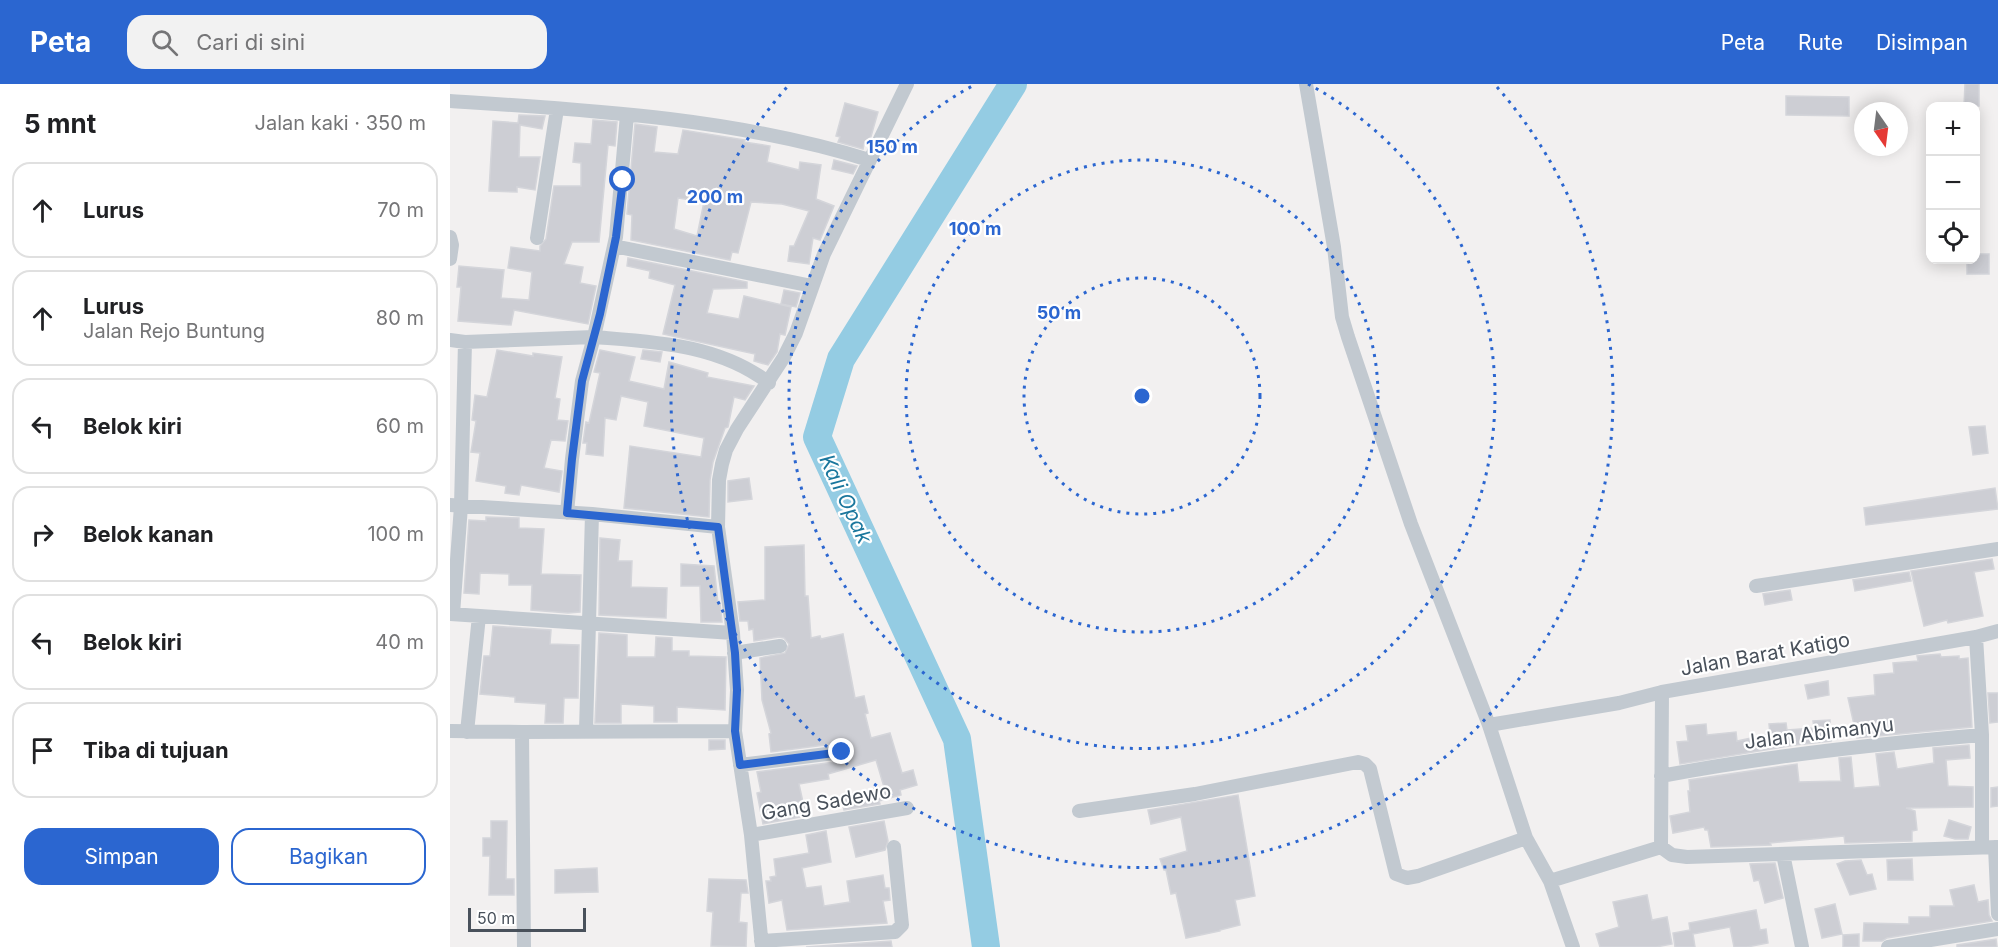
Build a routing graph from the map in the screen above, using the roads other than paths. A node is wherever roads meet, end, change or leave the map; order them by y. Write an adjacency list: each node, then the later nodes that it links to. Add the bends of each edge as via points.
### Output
1 (907, 84): 6 (street)
2 (1306, 84): 31 (street, via 1342,317 1411,524)
3 (450, 101): 4 (street)
4 (557, 109): 5 (street); 8 (street)
5 (627, 115): 6 (street, via 777,137); 9 (street)
6 (869, 160): 11 (street)
7 (450, 237): 10 (street)
8 (537, 238)
9 (614, 246): 11 (street); 12 (street)
10 (450, 260)
11 (812, 286): 15 (street, via 796,333)
12 (594, 337): 14 (street); 15 (street, via 689,346 740,365); 17 (street, via 582,381)
13 (450, 340): 14 (street)
14 (465, 342): 16 (street)
15 (769, 383): 19 (street, via 726,450 719,480)
16 (456, 506): 17 (street); 22 (street)
17 (567, 513): 18 (street)
18 (592, 514): 19 (street); 24 (street)
19 (718, 527): 26 (street)
20 (1998, 549): 21 (street)
21 (1756, 586)
22 (452, 614): 23 (street)
23 (479, 616): 24 (street); 35 (street)
24 (588, 623): 26 (street); 33 (street)
25 (1998, 631): 27 (street, Jalan Barat Katigo)
26 (733, 633): 29 (street)
27 (1976, 637): 30 (street, Jalan Barat Katigo); 37 (street)
28 (780, 646): 29 (street)
29 (735, 653): 34 (street)
30 (1662, 692): 31 (street); 40 (street, Jalan Barat Katigo)
31 (1489, 725): 44 (street)
32 (450, 731): 35 (street)
33 (586, 731): 34 (street); 36 (street)
34 (735, 731): 39 (street)
35 (467, 732): 36 (street)
36 (522, 732): 53 (street)
37 (1982, 735): 40 (street, Jalan Abimanyu, via 1699,768); 47 (street)
38 (842, 752): 39 (street)
39 (740, 765): 43 (street)
40 (1661, 776): 45 (street, Jalan Barat Katigo)
41 (907, 808): 43 (street, Gang Sadewo)
42 (1078, 811): 44 (street, via 1195,794 1358,762 1370,769 1396,874 1418,876)
43 (751, 835): 52 (street)
44 (1527, 838): 49 (street)
45 (1661, 846): 48 (street, via 1672,855 1687,857); 49 (street)
46 (894, 847): 52 (street, via 902,925 895,932)
47 (1992, 847): 48 (street); 50 (street)
48 (1783, 854): 55 (street)
49 (1550, 881): 54 (street)
50 (1998, 914)
51 (1998, 929): 56 (street)
52 (761, 944)
53 (524, 947)
54 (1573, 947)
55 (1802, 947)
56 (1888, 947)

